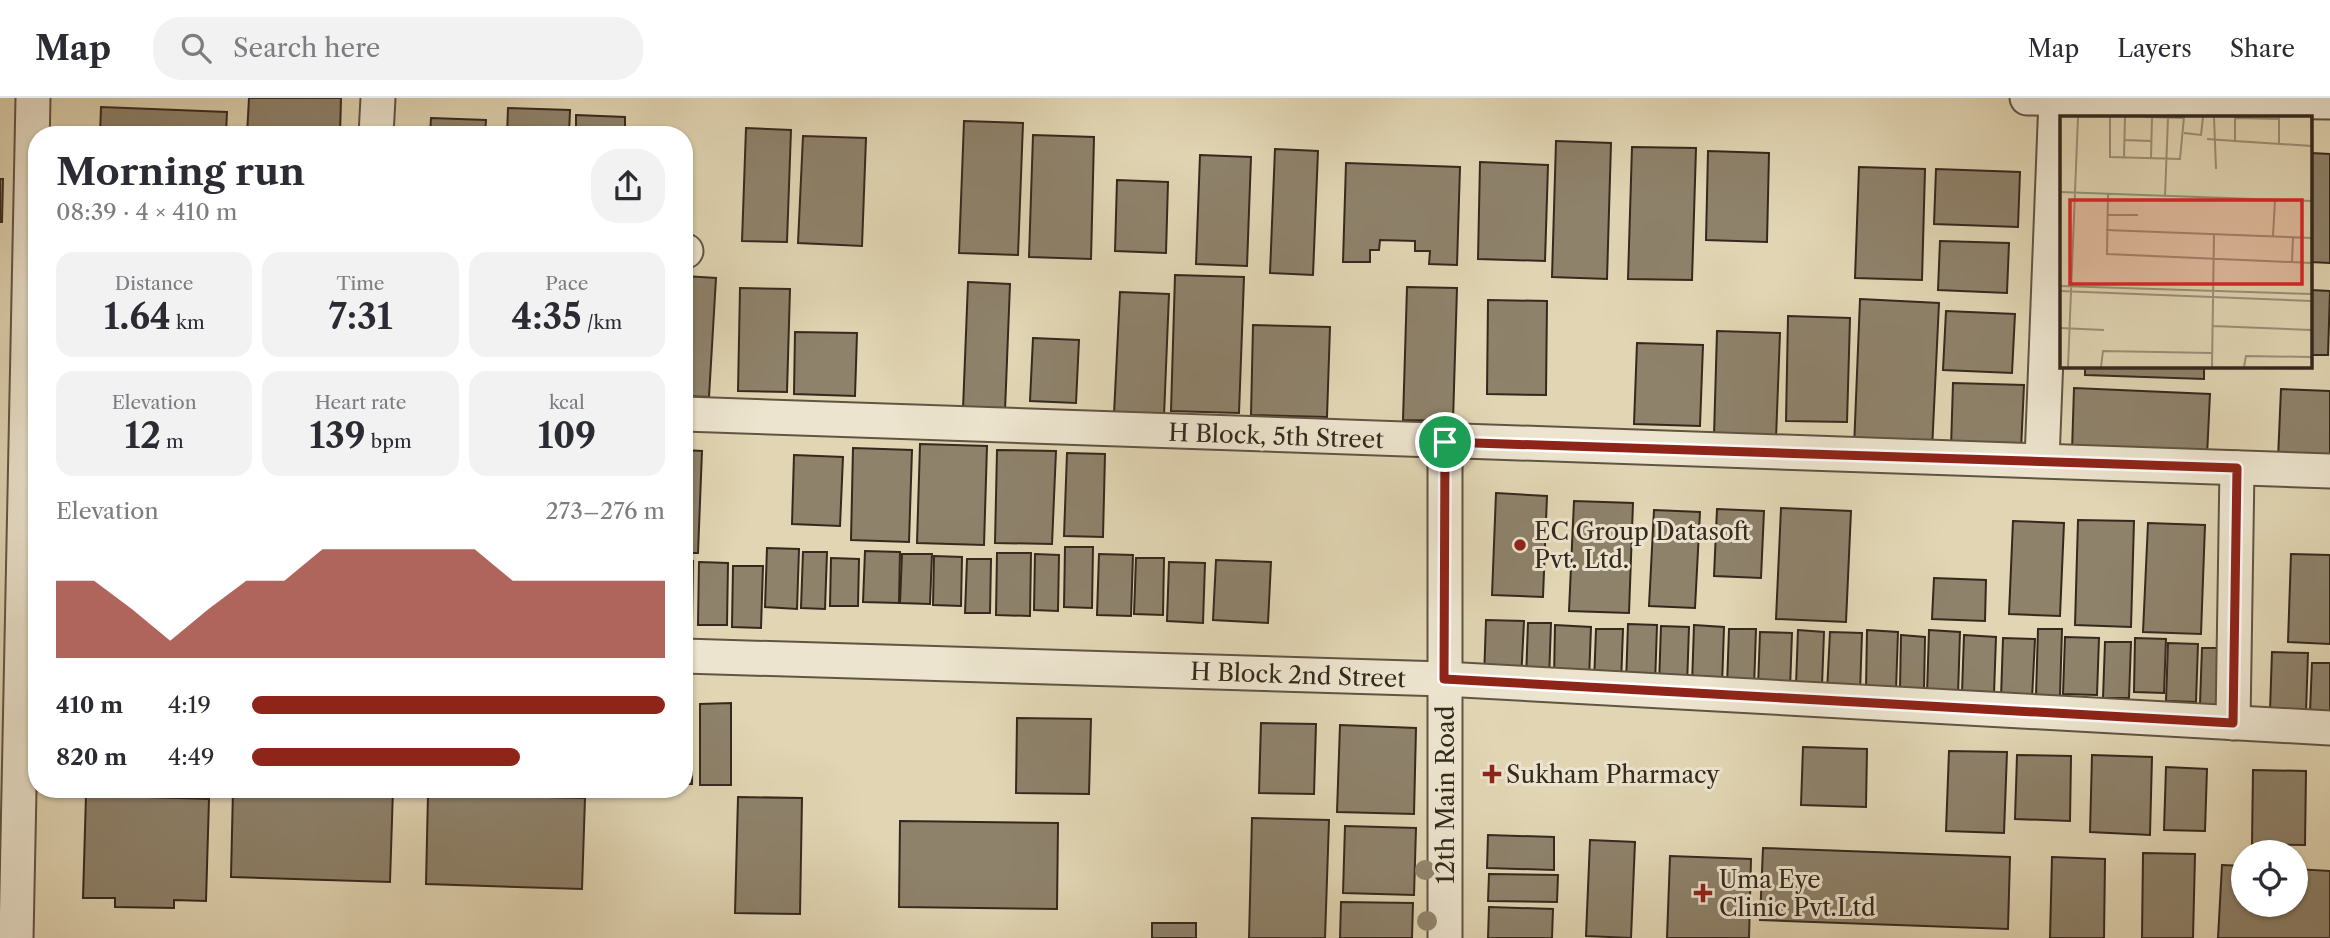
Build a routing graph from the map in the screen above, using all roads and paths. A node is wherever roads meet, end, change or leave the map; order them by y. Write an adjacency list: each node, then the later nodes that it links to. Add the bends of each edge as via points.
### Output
1 (33, 98): 5 (street)
2 (378, 98): 6 (street)
3 (2042, 99): 4 (street); 10 (street)
4 (2330, 102)
5 (32, 126)
6 (376, 126)
7 (28, 220): 14 (street)
8 (693, 414): 9 (street, H Block, 5th Street)
9 (1445, 442): 10 (street, H Block, 5th Street); 15 (street, 12th Main Road)
10 (2042, 460): 11 (street, H Block, 5th Street)
11 (2237, 468): 12 (street, H Block, 5th Street); 16 (street)
12 (2330, 471)
13 (693, 656): 15 (street, H Block 2nd Street)
14 (10, 660): 18 (street)
15 (1444, 679): 16 (street, H Block 2nd Street); 19 (street, 12th Main Road)
16 (2233, 723): 17 (street, H Block 2nd Street)
17 (2330, 728)
18 (16, 938)
19 (1445, 938)

